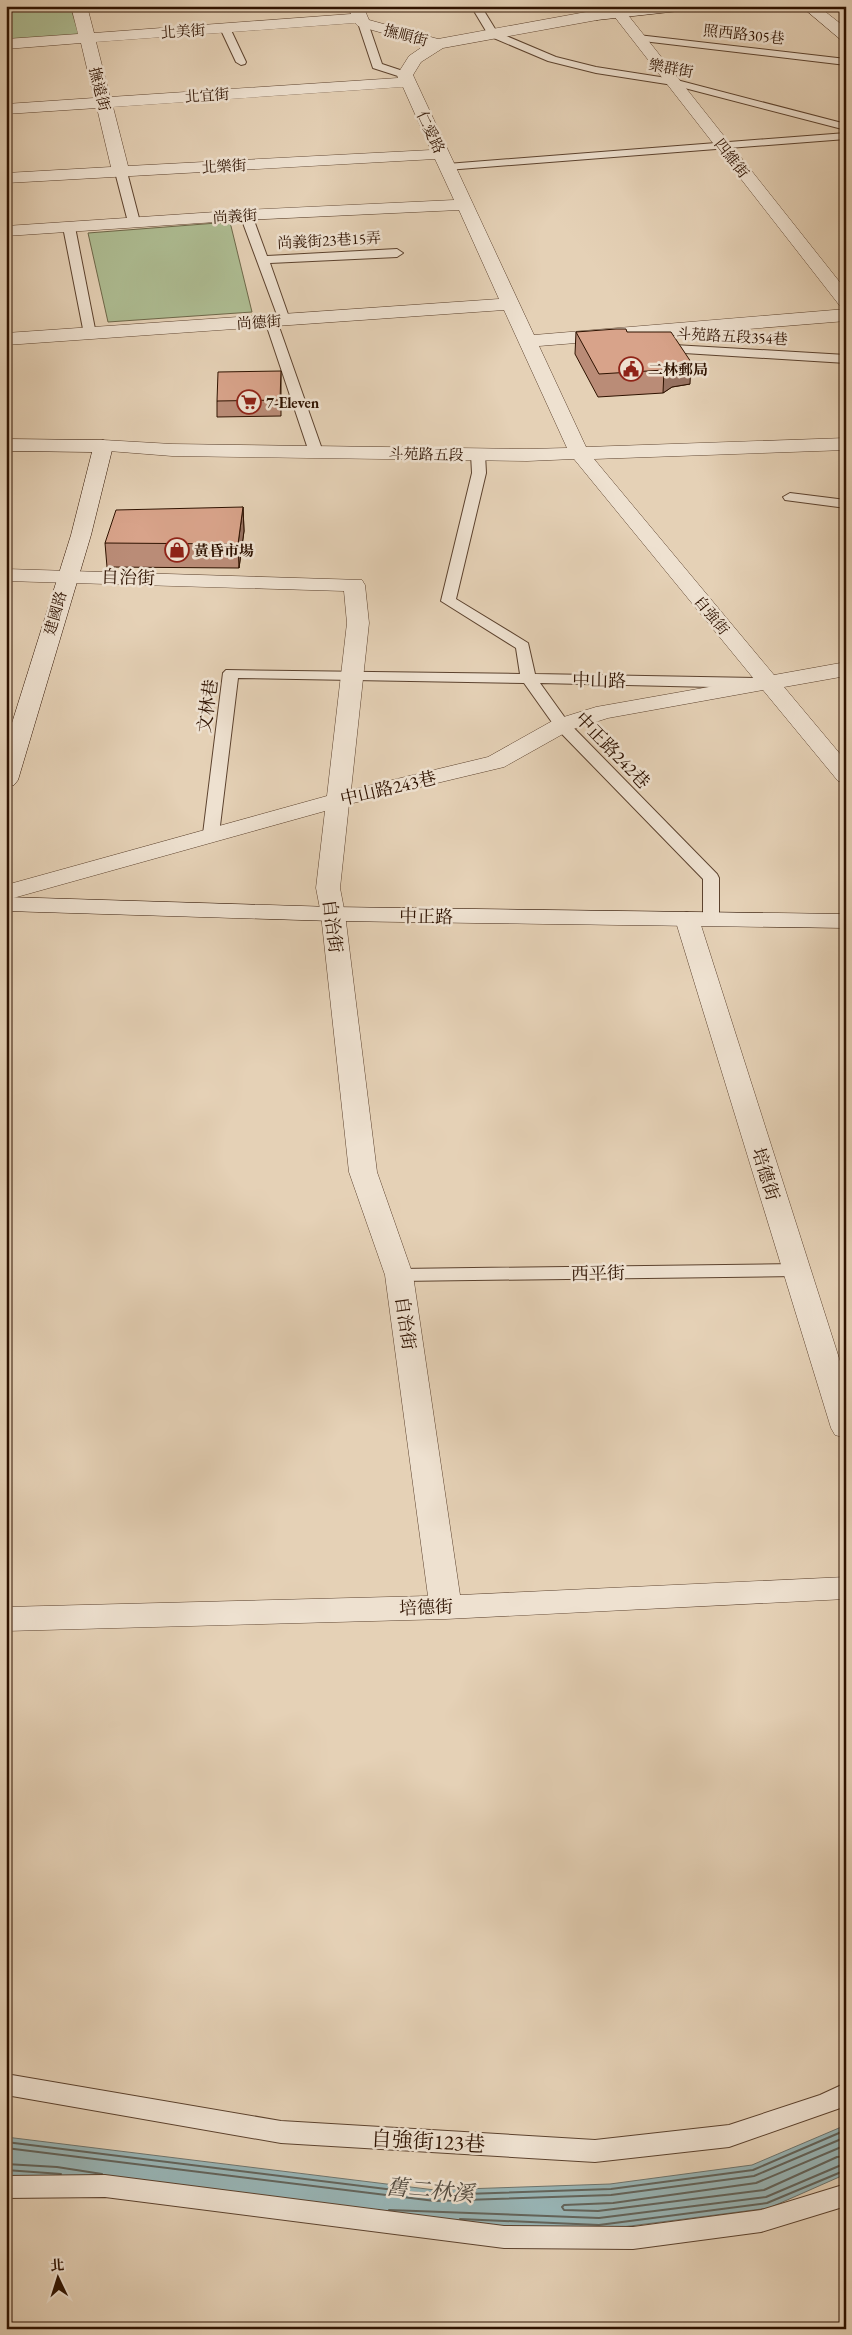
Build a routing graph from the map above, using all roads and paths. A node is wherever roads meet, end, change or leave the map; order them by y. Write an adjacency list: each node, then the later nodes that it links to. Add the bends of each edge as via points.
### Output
1 (79, 6): 11 (street, 撫遠街)
2 (476, 6): 10 (lane)
3 (679, 6): 6 (street)
4 (808, 6): 9 (street)
5 (594, 11): 6 (street); 10 (street)
6 (619, 13): 12 (street, 四維街)
7 (360, 16): 8 (street, 北美街); 14 (street, 撫順街); 17 (lane, via 377,66)
8 (225, 28): 11 (street, 北美街); 15 (lane)
9 (842, 31)
10 (493, 34): 14 (street); 18 (lane, 樂群街, via 561,61)
11 (87, 38): 13 (street, 北美街); 19 (street, 撫遠街)
12 (638, 38): 16 (lane, 照西路305巷); 18 (street, 四維街)
13 (6, 44)
14 (438, 44): 17 (street, via 415,59)
15 (241, 62)
16 (846, 62)
17 (407, 79): 19 (street, 北宜街); 24 (street, 仁愛路)
18 (673, 82): 21 (lane, 樂群街); 23 (street, 四維街)
19 (103, 102): 20 (street, 北宜街); 25 (street, 撫遠街)
20 (6, 109)
21 (846, 127)
22 (846, 136): 23 (lane)
23 (722, 145): 24 (lane); 34 (street, 四維街)
24 (444, 160): 25 (street, 北樂街); 27 (street, 仁愛路)
25 (121, 172): 26 (street, 北樂街); 29 (lane)
26 (6, 178)
27 (463, 205): 28 (street, 尚義街); 35 (street, 仁愛路)
28 (246, 215): 29 (street, 尚義街); 33 (lane)
29 (134, 222): 30 (street, 尚義街)
30 (69, 226): 31 (street, 尚義街); 38 (lane)
31 (6, 231)
32 (397, 253): 33 (lane, 尚義街23巷15弄)
33 (263, 260): 37 (lane)
34 (846, 302)
35 (511, 304): 37 (street, 尚德街); 40 (street, 仁愛路)
36 (846, 315): 40 (street)
37 (277, 321): 38 (street, 尚德街); 47 (lane)
38 (90, 334): 39 (street, 尚德街)
39 (6, 339)
40 (528, 341): 41 (lane); 48 (street, 仁愛路)
41 (627, 346)
42 (647, 348): 43 (lane, 斗苑路五段354巷)
43 (846, 359)
44 (846, 444): 48 (street, 斗苑路五段)
45 (6, 445): 46 (street, 斗苑路五段)
46 (103, 446): 47 (street, 斗苑路五段); 53 (street, 建國路, via 81,535)
47 (316, 452): 49 (street, 斗苑路五段)
48 (579, 453): 49 (street, 斗苑路五段); 57 (street, 自強街)
49 (478, 454): 56 (lane, 中正路242巷, via 479,473 448,601 523,646)
50 (790, 497): 51 (lane)
51 (846, 504)
52 (6, 575): 53 (street, 自治街)
53 (67, 575): 55 (street, 自治街, via 354,585 358,623); 60 (street, 建國路)
54 (846, 669): 57 (street, 中山路)
55 (352, 675): 56 (lane, 中山路); 61 (street, 自治街); 62 (lane, 文林巷, via 231,673)
56 (528, 678): 57 (lane, 中山路); 58 (lane, 中正路242巷)
57 (768, 684): 58 (street, 中山路243巷, via 604,712); 59 (street, 自強街)
58 (562, 725): 61 (street, 中山路243巷, via 496,762); 66 (lane, 中正路242巷, via 711,878)
59 (846, 776)
60 (6, 780)
61 (338, 800): 62 (street, 中山路243巷); 65 (street, 自治街, via 328,888)
62 (211, 834): 63 (street, 中山路243巷)
63 (6, 893)
64 (6, 904): 65 (street, 中正路)
65 (333, 914): 66 (street, 中正路); 69 (street, 自治街, via 363,1172)
66 (699, 919): 67 (street, 中正路); 68 (street, 培德街)
67 (846, 921)
68 (796, 1270): 69 (lane, 西平街); 70 (street, 培德街)
69 (399, 1275): 72 (street, 自治街)
70 (846, 1428)
71 (846, 1588): 72 (street, 培德街)
72 (446, 1607): 73 (street, 培德街)
73 (6, 1619)
74 (6, 2084): 75 (lane, 自強街123巷, via 281,2132 595,2151 729,2136 828,2104)
75 (846, 2094)
76 (6, 2187): 77 (lane, via 105,2186 504,2237 633,2238 761,2221)
77 (846, 2195)

